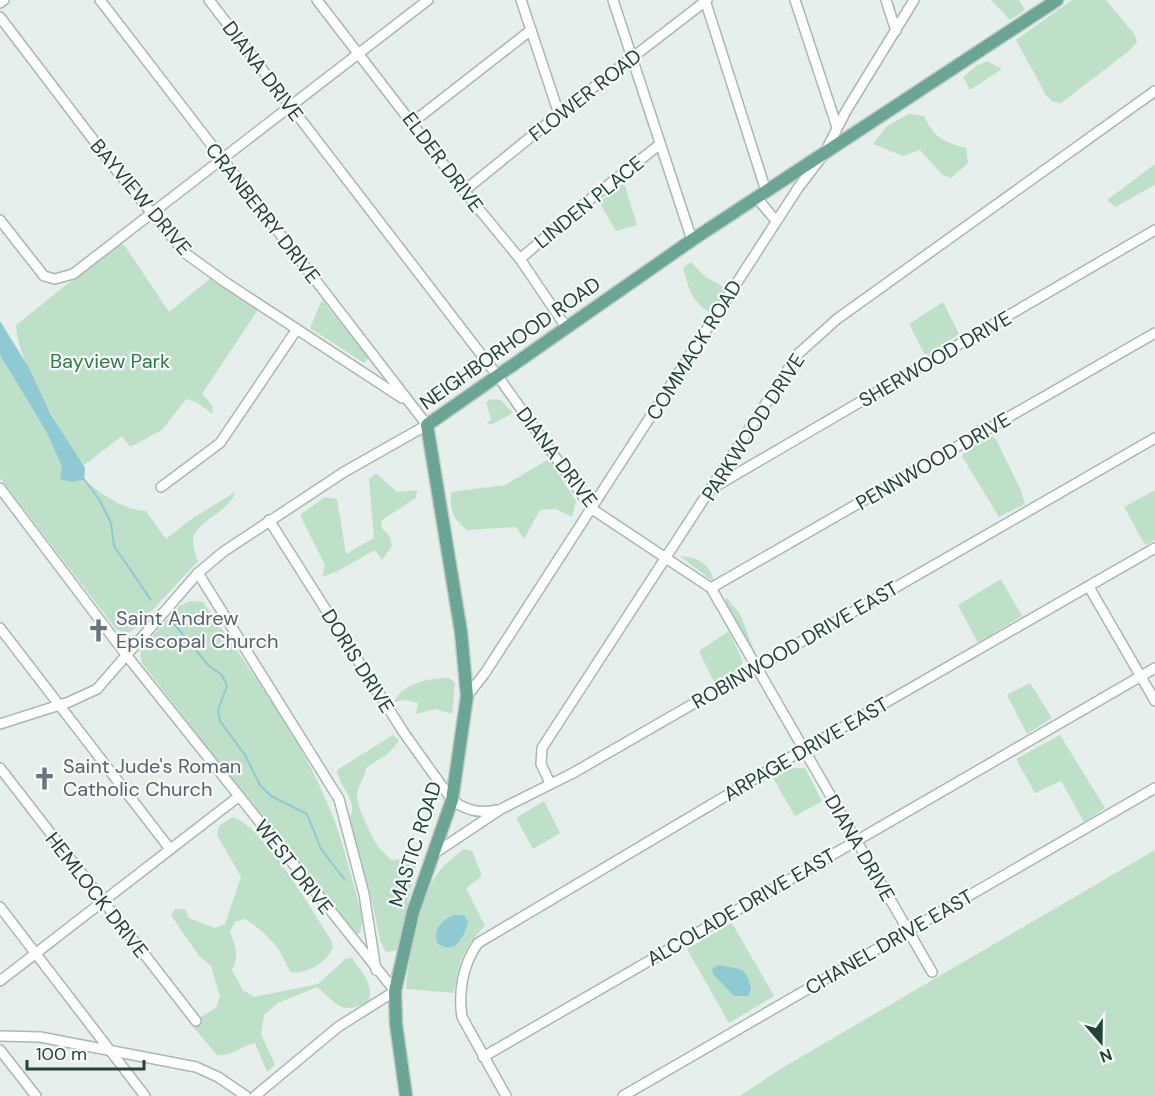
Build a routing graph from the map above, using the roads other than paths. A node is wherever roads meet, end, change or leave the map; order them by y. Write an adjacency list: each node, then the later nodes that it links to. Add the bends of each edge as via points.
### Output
1 (4, 0): 13 (street)
2 (100, 0): 26 (street, CRANBERRY DRIVE)
3 (209, 0): 20 (street, DIANA DRIVE)
4 (317, 0): 17 (street, ELDER DRIVE)
5 (428, 0): 17 (street)
6 (521, 0): 15 (street)
7 (613, 0): 18 (street)
8 (706, 0): 18 (street, FLOWER ROAD); 28 (street)
9 (795, 0): 23 (street)
10 (886, 0): 16 (street)
11 (914, 0): 16 (street, COMMACK ROAD)
12 (1057, 0): 25 (main road, NEIGHBORHOOD ROAD)
13 (0, 3)
14 (0, 16): 29 (street, BAYVIEW DRIVE)
15 (531, 30): 21 (street); 22 (street)
16 (896, 31): 23 (street, COMMACK ROAD)
17 (358, 53): 20 (street); 22 (street, ELDER DRIVE)
18 (632, 59): 21 (street, FLOWER ROAD); 24 (street)
19 (1155, 91): 43 (street, PARKWOOD DRIVE, via 821,331 798,354)
20 (290, 107): 26 (street); 38 (street, DIANA DRIVE)
21 (558, 114): 27 (street, FLOWER ROAD)
22 (413, 122): 27 (street, ELDER DRIVE)
23 (837, 127): 25 (street, COMMACK ROAD)
24 (659, 145): 33 (street); 34 (street, LINDEN PLACE)
25 (824, 154): 28 (main road, NEIGHBORHOOD ROAD); 31 (street, COMMACK ROAD)
26 (222, 159): 29 (street); 39 (street, CRANBERRY DRIVE)
27 (464, 191): 34 (street, ELDER DRIVE)
28 (762, 194): 31 (street); 33 (main road, NEIGHBORHOOD ROAD)
29 (150, 212): 30 (street, via 73,274 56,279 44,276); 36 (street, BAYVIEW DRIVE, via 185,253)
30 (0, 220)
31 (776, 221): 45 (street, COMMACK ROAD)
32 (1155, 230): 43 (street, SHERWOOD DRIVE)
33 (692, 240): 35 (main road, NEIGHBORHOOD ROAD)
34 (520, 259): 35 (street, ELDER DRIVE)
35 (566, 327): 38 (main road, NEIGHBORHOOD ROAD)
36 (297, 329): 39 (street, BAYVIEW DRIVE); 42 (street, via 220,443)
37 (1155, 333): 51 (street, PENNWOOD DRIVE)
38 (497, 375): 40 (main road, NEIGHBORHOOD ROAD); 45 (street, DIANA DRIVE)
39 (407, 401): 40 (street, CRANBERRY DRIVE)
40 (427, 425): 46 (street, NEIGHBORHOOD ROAD); 57 (main road, MASTIC ROAD, via 461,632)
41 (1155, 438): 54 (street, ROBINWOOD DRIVE EAST)
42 (161, 487)
43 (714, 487): 48 (street, PARKWOOD DRIVE)
44 (0, 489): 53 (street, WEST DRIVE)
45 (592, 509): 48 (street, DIANA DRIVE); 57 (street, COMMACK ROAD)
46 (269, 520): 49 (street, NEIGHBORHOOD ROAD); 66 (street, DORIS DRIVE, via 404,733)
47 (1155, 548): 50 (street, ARPAGE DRIVE EAST)
48 (667, 557): 51 (street, DIANA DRIVE); 63 (street, PARKWOOD DRIVE, via 542,748 541,764)
49 (198, 573): 53 (street, NEIGHBORHOOD ROAD); 75 (street, via 339,799 364,894)
50 (1089, 587): 56 (street); 61 (street, ARPAGE DRIVE EAST)
51 (711, 588): 54 (street, DIANA DRIVE)
52 (0, 628): 59 (street)
53 (127, 656): 59 (street, NEIGHBORHOOD ROAD, via 97,689); 65 (street, WEST DRIVE)
54 (756, 668): 61 (street, DIANA DRIVE); 63 (street, ROBINWOOD DRIVE EAST)
55 (1155, 668): 56 (street, ALCOLADE DRIVE EAST)
56 (1141, 677): 58 (street); 68 (street, ALCOLADE DRIVE EAST)
57 (466, 696): 66 (main road, MASTIC ROAD)
58 (1155, 701)
59 (60, 705): 60 (street, NEIGHBORHOOD ROAD); 69 (street)
60 (0, 724)
61 (803, 750): 68 (street, DIANA DRIVE); 83 (street, ARPAGE DRIVE EAST, via 478,943 467,960 460,1003 462,1017)
62 (0, 768): 71 (street, HEMLOCK DRIVE)
63 (550, 783): 67 (street, ROBINWOOD DRIVE EAST)
64 (1155, 788): 73 (street, CHANEL DRIVE EAST)
65 (238, 797): 69 (street); 75 (street, WEST DRIVE)
66 (452, 800): 67 (street, via 475,811); 70 (main road, MASTIC ROAD)
67 (501, 809): 70 (street, ROBINWOOD DRIVE EAST)
68 (856, 841): 73 (street, DIANA DRIVE); 83 (street, ALCOLADE DRIVE EAST)
69 (170, 849): 71 (street)
70 (435, 853): 78 (main road, MASTIC ROAD, via 413,912)
71 (101, 902): 74 (street); 79 (street, HEMLOCK DRIVE)
72 (0, 907): 74 (street)
73 (908, 931): 76 (street, DIANA DRIVE); 90 (street, CHANEL DRIVE EAST)
74 (35, 954): 77 (street); 81 (street)
75 (376, 970): 78 (street, WEST DRIVE)
76 (932, 972)
77 (0, 981)
78 (395, 991): 84 (main road, MASTIC ROAD); 88 (street, via 338,1028)
79 (196, 1021)
80 (0, 1036): 81 (street, via 40,1037)
81 (110, 1048): 86 (street); 87 (street, via 196,1067)
82 (0, 1050): 85 (street)
83 (483, 1057): 89 (street)
84 (403, 1094)
85 (36, 1096)
86 (145, 1096)
87 (246, 1096)
88 (255, 1096)
89 (506, 1096)
90 (622, 1096)

